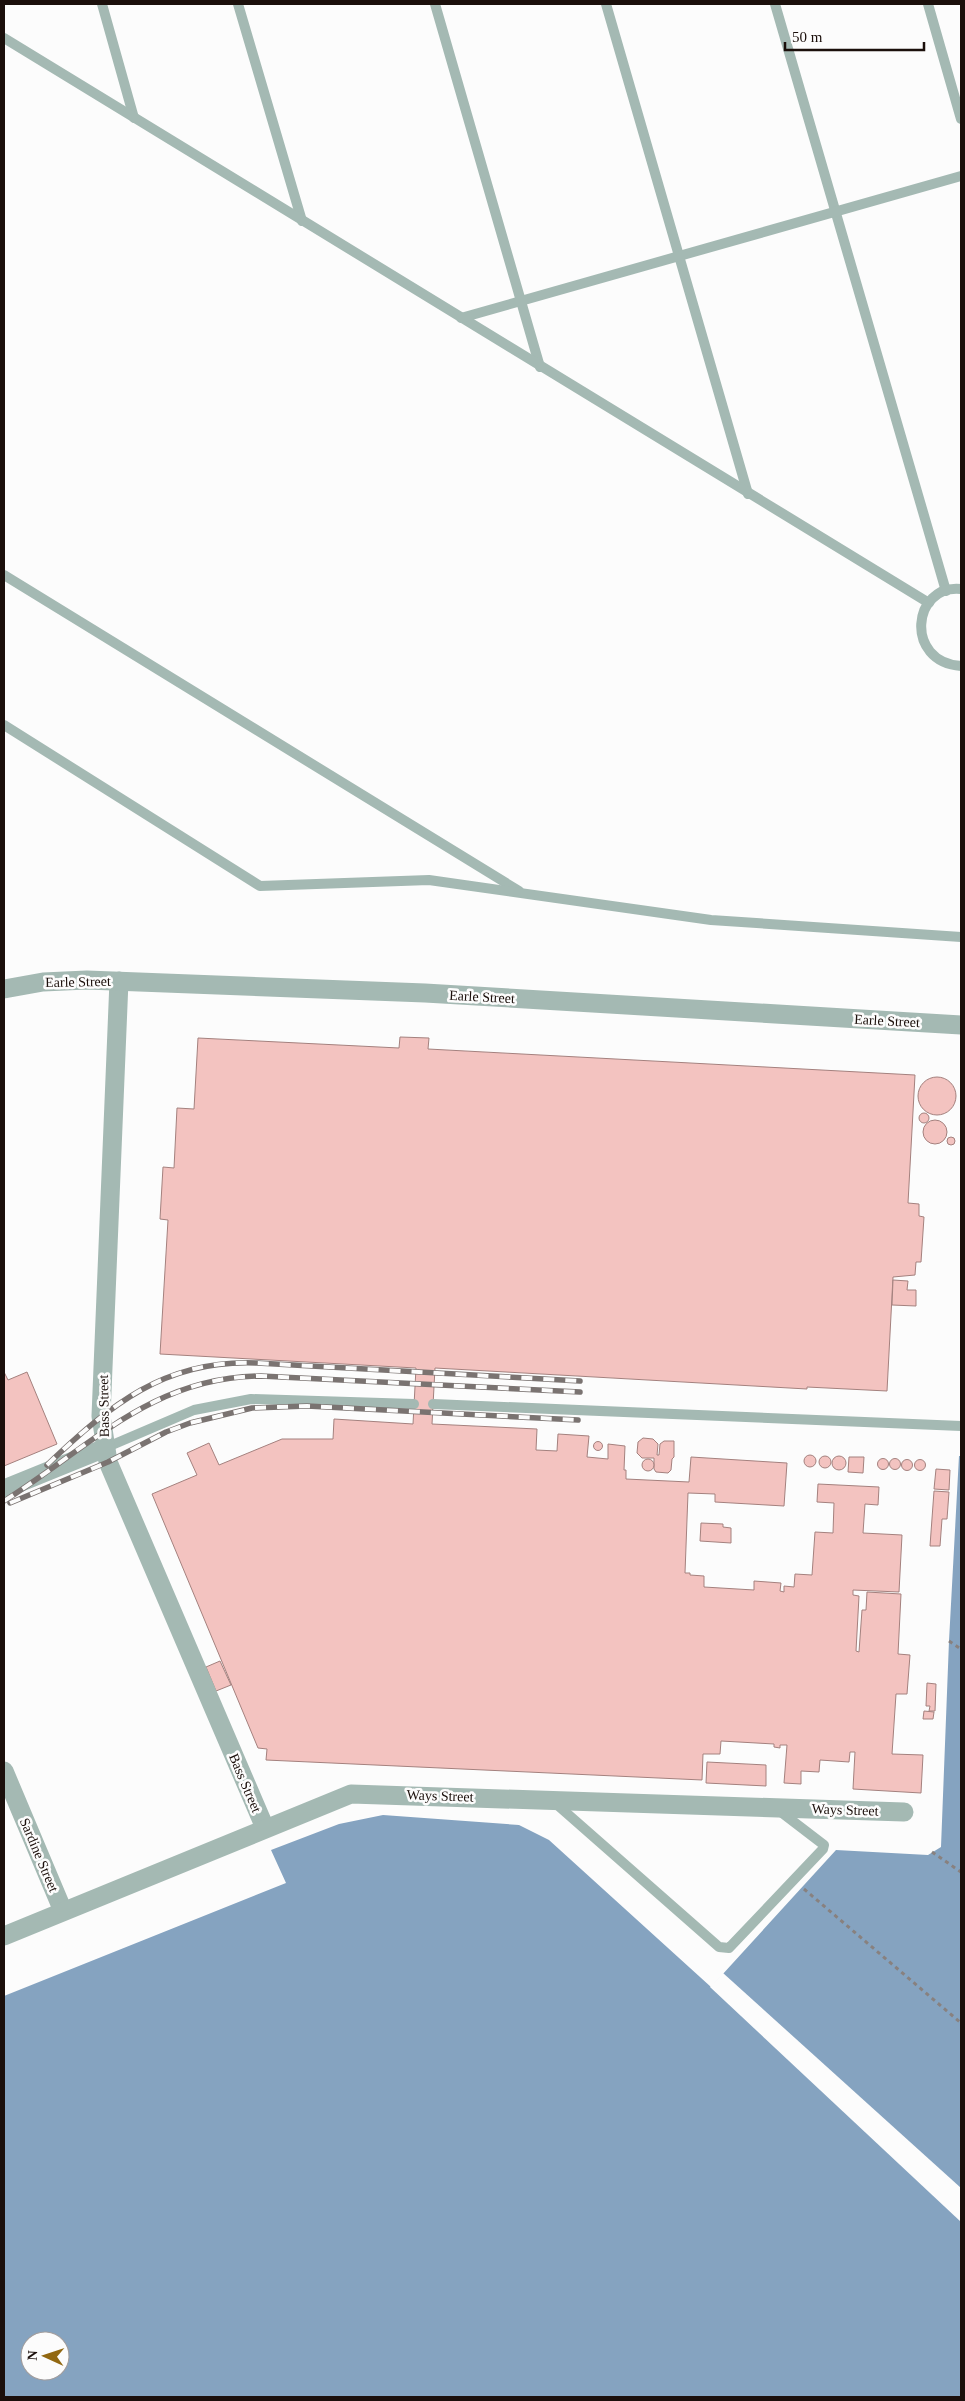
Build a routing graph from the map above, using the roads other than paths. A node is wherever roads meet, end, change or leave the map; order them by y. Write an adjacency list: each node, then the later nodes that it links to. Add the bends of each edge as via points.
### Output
1 (102, 4): 8 (lane)
2 (238, 4): 12 (lane)
3 (435, 4): 14 (lane)
4 (606, 4): 13 (lane)
5 (775, 4): 11 (lane)
6 (928, 4): 9 (lane)
7 (4, 38): 8 (lane)
8 (134, 118): 12 (lane)
9 (961, 119)
10 (961, 176): 11 (lane)
11 (836, 212): 13 (lane); 20 (lane)
12 (302, 221): 15 (lane)
13 (679, 256): 14 (lane); 17 (lane)
14 (521, 301): 15 (lane); 16 (lane)
15 (461, 318): 16 (lane)
16 (540, 367): 17 (lane)
17 (748, 494): 21 (lane)
18 (4, 575): 24 (lane)
19 (961, 589): 20 (lane)
20 (946, 591): 21 (lane)
21 (929, 603): 22 (lane, via 920,624 925,645 940,661)
22 (961, 666)
23 (4, 725): 24 (lane, via 260,886 429,880)
24 (522, 893): 25 (lane, via 711,920)
25 (961, 937)
26 (119, 982): 27 (street, Earle Street, via 43,982); 28 (street, Earle Street, via 425,993); 32 (street, Bass Street, via 101,1416)
27 (4, 989)
28 (961, 1025)
29 (414, 1404): 32 (lane, via 252,1399 194,1410)
30 (433, 1404): 31 (lane)
31 (961, 1426)
32 (105, 1448): 33 (street); 38 (street, Bass Street, via 120,1494)
33 (4, 1489)
34 (4, 1771): 39 (street, Sardine Street)
35 (552, 1800): 36 (street, Ways Street); 36 (lane, via 719,1947 728,1948 823,1849 824,1845); 38 (street, Ways Street, via 350,1794)
36 (775, 1807): 37 (street, Ways Street)
37 (904, 1812)
38 (265, 1828): 39 (street, Ways Street)
39 (63, 1911): 40 (street, Ways Street)
40 (4, 1936)

